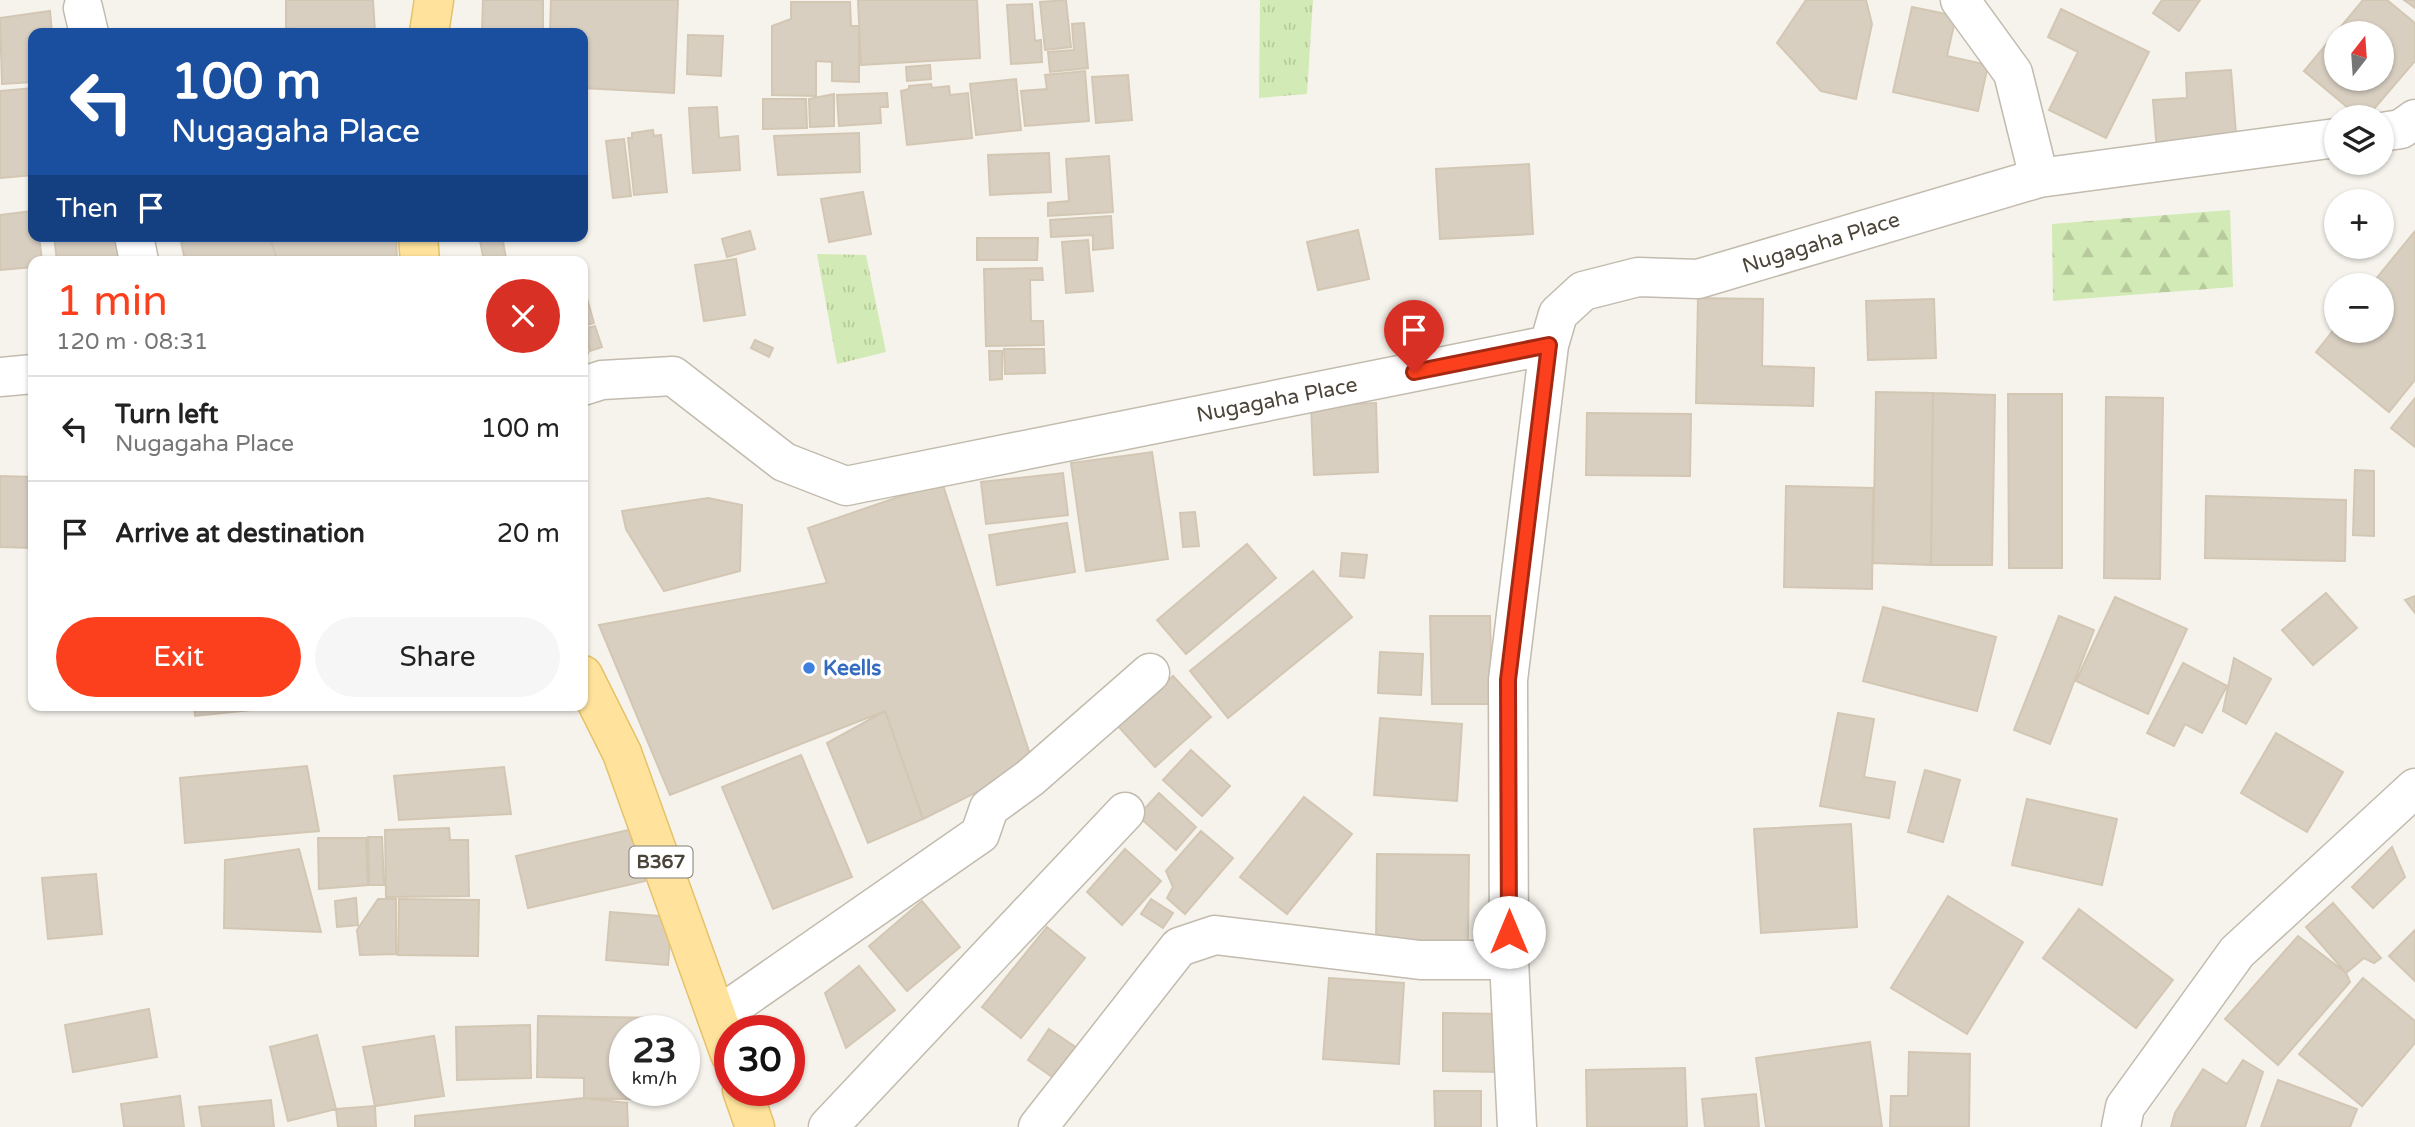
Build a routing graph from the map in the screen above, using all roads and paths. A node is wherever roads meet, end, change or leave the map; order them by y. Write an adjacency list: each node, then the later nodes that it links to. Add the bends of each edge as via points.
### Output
1 (434, 0): 3 (main road)
2 (1960, 0): 7 (street, via 2013,73)
3 (430, 28)
4 (2415, 119): 5 (street)
5 (2394, 130)
6 (2324, 140): 7 (street, Nugagaha Place)
7 (2039, 177): 8 (street, Nugagaha Place, via 1698,279 1639,277 1583,291 1558,314)
8 (1549, 345): 11 (street, Nugagaha Place, via 846,486 784,462 673,376); 16 (street, via 1508,680)
9 (28, 374): 10 (street)
10 (0, 377)
11 (588, 384)
12 (1150, 673): 18 (street, via 989,808 980,834)
13 (588, 684): 17 (main road, B367, via 622,753)
14 (2415, 789): 24 (street, via 2237,952 2125,1107)
15 (1125, 812): 21 (street)
16 (1509, 960): 22 (street, via 1420,960 1215,935 1178,947); 23 (street)
17 (716, 1015)
18 (720, 1015)
19 (748, 1106): 20 (main road)
20 (755, 1127)
21 (828, 1127)
22 (1038, 1127)
23 (1517, 1127)
24 (2121, 1127)

